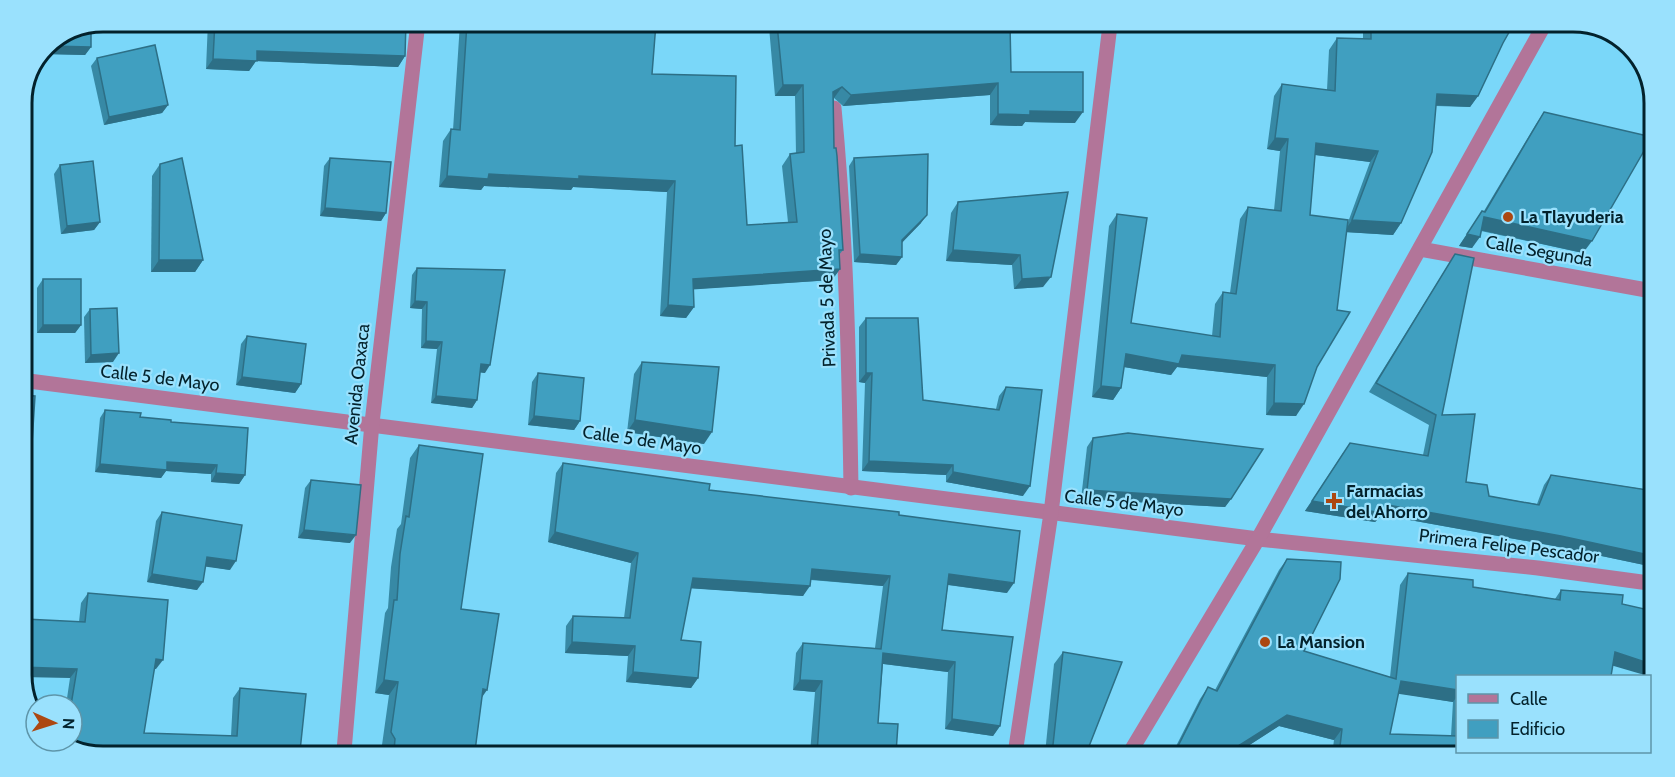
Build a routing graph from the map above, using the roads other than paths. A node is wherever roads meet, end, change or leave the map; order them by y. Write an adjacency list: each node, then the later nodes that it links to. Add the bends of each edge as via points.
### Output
1 (417, 31): 8 (street, Avenida Oaxaca)
2 (1109, 31): 10 (street)
3 (1542, 31): 5 (street)
4 (834, 108): 9 (street, Privada 5 de Mayo, via 847,279)
5 (1420, 249): 6 (street, Calle Segunda); 11 (street)
6 (1643, 289)
7 (32, 381): 8 (street, Calle 5 de Mayo)
8 (372, 423): 9 (street, Calle 5 de Mayo); 13 (street, Avenida Oaxaca)
9 (851, 488): 10 (street, Calle 5 de Mayo)
10 (1051, 513): 11 (street, Calle 5 de Mayo); 14 (street)
11 (1258, 539): 12 (street, Primera Felipe Pescador); 15 (street)
12 (1644, 582)
13 (344, 746)
14 (1016, 746)
15 (1134, 746)

